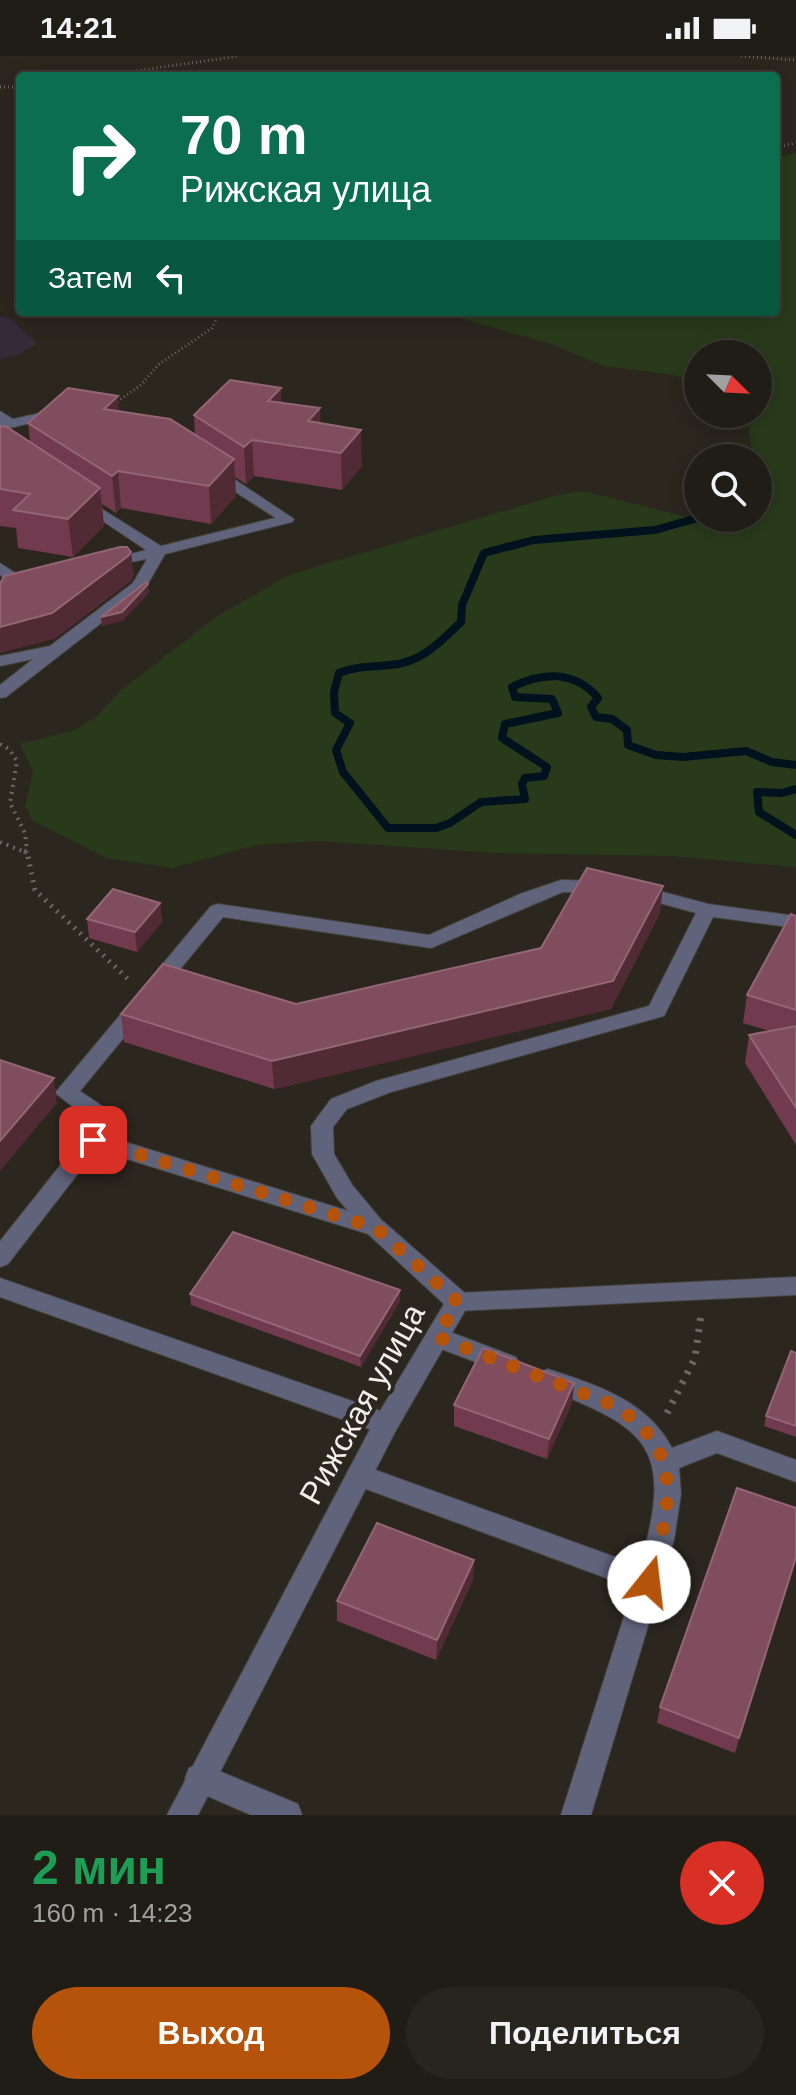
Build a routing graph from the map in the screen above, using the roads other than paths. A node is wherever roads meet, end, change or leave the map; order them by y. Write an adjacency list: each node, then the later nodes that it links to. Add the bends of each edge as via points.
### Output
1 (112, 406): 2 (street)
2 (4, 422)
3 (200, 462): 5 (street, via 287,519)
4 (66, 490): 5 (street)
5 (159, 552): 7 (street); 9 (street, via 139,586)
6 (0, 568): 8 (street, via 30,583)
7 (83, 570)
8 (0, 592)
9 (55, 650): 10 (street); 11 (street)
10 (0, 661)
11 (0, 693)
12 (707, 910): 13 (street); 15 (street, via 655,893 561,886 431,942 218,910); 17 (street, via 657,1011 384,1086 339,1104 322,1126 323,1154 345,1192)
13 (796, 922)
14 (39, 1084): 15 (street)
15 (66, 1093): 16 (street, via 97,1113)
16 (93, 1140): 17 (street, Рижская улица); 18 (street)
17 (376, 1228): 21 (street, Рижская улица)
18 (0, 1258)
19 (796, 1286): 21 (street)
20 (0, 1287): 23 (street)
21 (458, 1302): 22 (street, Рижская улица)
22 (437, 1337): 23 (street, Рижская улица); 24 (street, via 613,1405 636,1419)
23 (386, 1424): 26 (street, Рижская улица)
24 (659, 1451): 25 (street, via 717,1442); 27 (street, via 668,1505)
25 (796, 1471)
26 (359, 1475): 27 (street); 28 (street, Рижская улица)
27 (649, 1582): 31 (street)
28 (200, 1778): 29 (street, Рижская улица); 30 (street)
29 (182, 1815)
30 (287, 1815)
31 (576, 1815)

